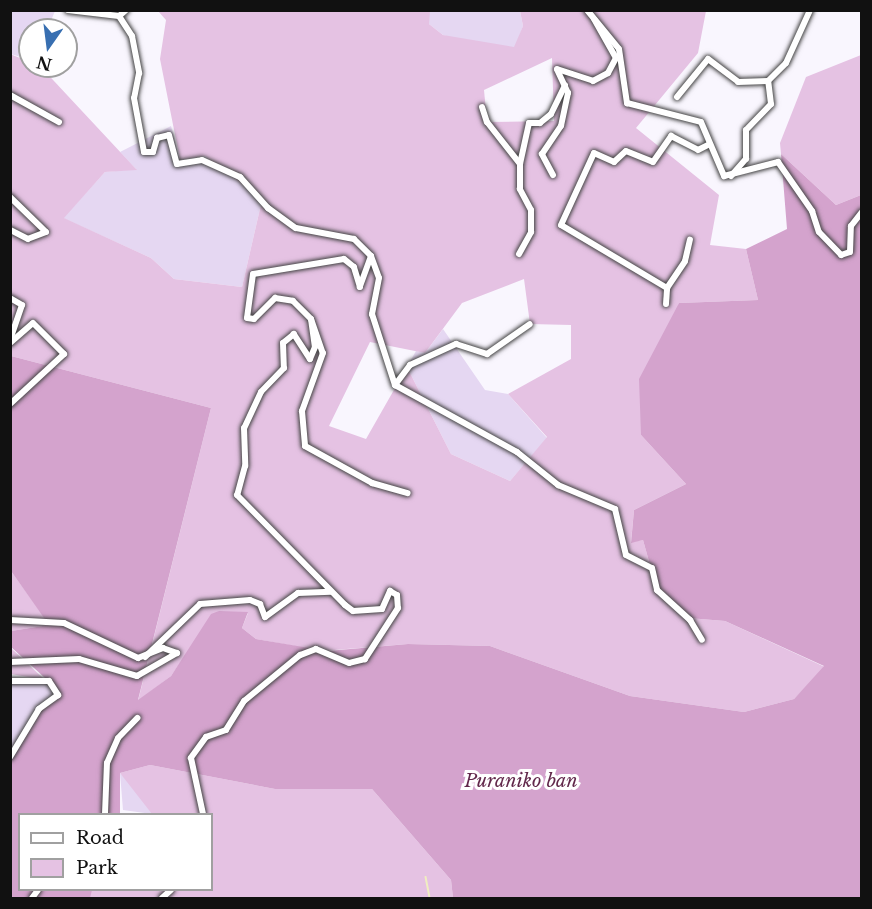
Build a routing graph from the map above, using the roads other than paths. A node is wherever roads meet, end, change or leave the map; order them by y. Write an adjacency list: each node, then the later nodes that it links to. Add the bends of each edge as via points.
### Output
1 (68, 10): 5 (street)
2 (126, 10): 5 (street)
3 (587, 10): 6 (street)
4 (810, 10): 7 (street, via 786,63)
5 (119, 16): 22 (street, via 132,36 139,73 134,98 144,152 153,152 157,138 169,135 177,164 202,160 240,177 268,208 296,228 354,239)
6 (595, 17): 8 (street, via 615,58 608,73 593,81 557,69); 13 (street, via 619,49 627,103 697,119)
7 (768, 81): 10 (street, via 738,82 708,59); 16 (street, via 771,104 746,130 746,159)
8 (565, 85): 14 (street, via 551,114 540,123 529,123); 15 (street, via 561,126 542,154)
9 (10, 95): 12 (street)
10 (677, 97)
11 (482, 107): 14 (street, via 487,122)
12 (59, 122)
13 (710, 144): 16 (street, via 724,176); 23 (street, via 698,150 670,136 652,162 626,151 614,162 594,153 561,225)
14 (520, 164): 21 (street, via 520,189 531,210 531,232)
15 (553, 175)
16 (731, 177): 18 (street, via 778,162 812,211 819,232 841,255 850,252 851,226)
17 (10, 197): 19 (street, via 46,232 28,239)
18 (861, 212)
19 (10, 230)
20 (690, 240): 23 (street, via 685,261)
21 (519, 254)
22 (371, 256): 26 (street, via 360,287 354,267 344,259 253,274 247,318 254,319 280,297 301,305); 29 (street, via 379,278 372,314)
23 (667, 288): 25 (street)
24 (10, 298): 28 (street, via 22,305)
25 (666, 304)
26 (311, 319): 31 (street, via 323,353 302,407 304,446 372,483); 32 (street, via 312,357 294,334 285,339 284,368 254,404 244,428 245,466 237,495)
27 (530, 324): 29 (street, via 487,354 456,344 410,365)
28 (10, 341): 30 (street, via 33,323 63,354)
29 (396, 385): 34 (street, via 517,452 558,485 615,509 626,555 652,568 657,590 690,620)
30 (10, 404)
31 (408, 493)
32 (331, 592): 35 (street, via 298,593 265,617 260,604 250,600 200,604); 41 (street, via 354,611 370,612 382,609 390,591 395,591 398,608 365,659 349,663 316,649 300,655 244,701 226,730 206,737 191,758)
33 (10, 620): 35 (street, via 64,623 110,648)
34 (702, 640)
35 (145, 658): 36 (street, via 163,648 177,653 137,676 79,659)
36 (10, 662)
37 (10, 681): 39 (street, via 49,681 58,695 39,709)
38 (137, 718): 40 (street, via 118,738 106,763)
39 (10, 757)
40 (105, 813)
41 (204, 813)

